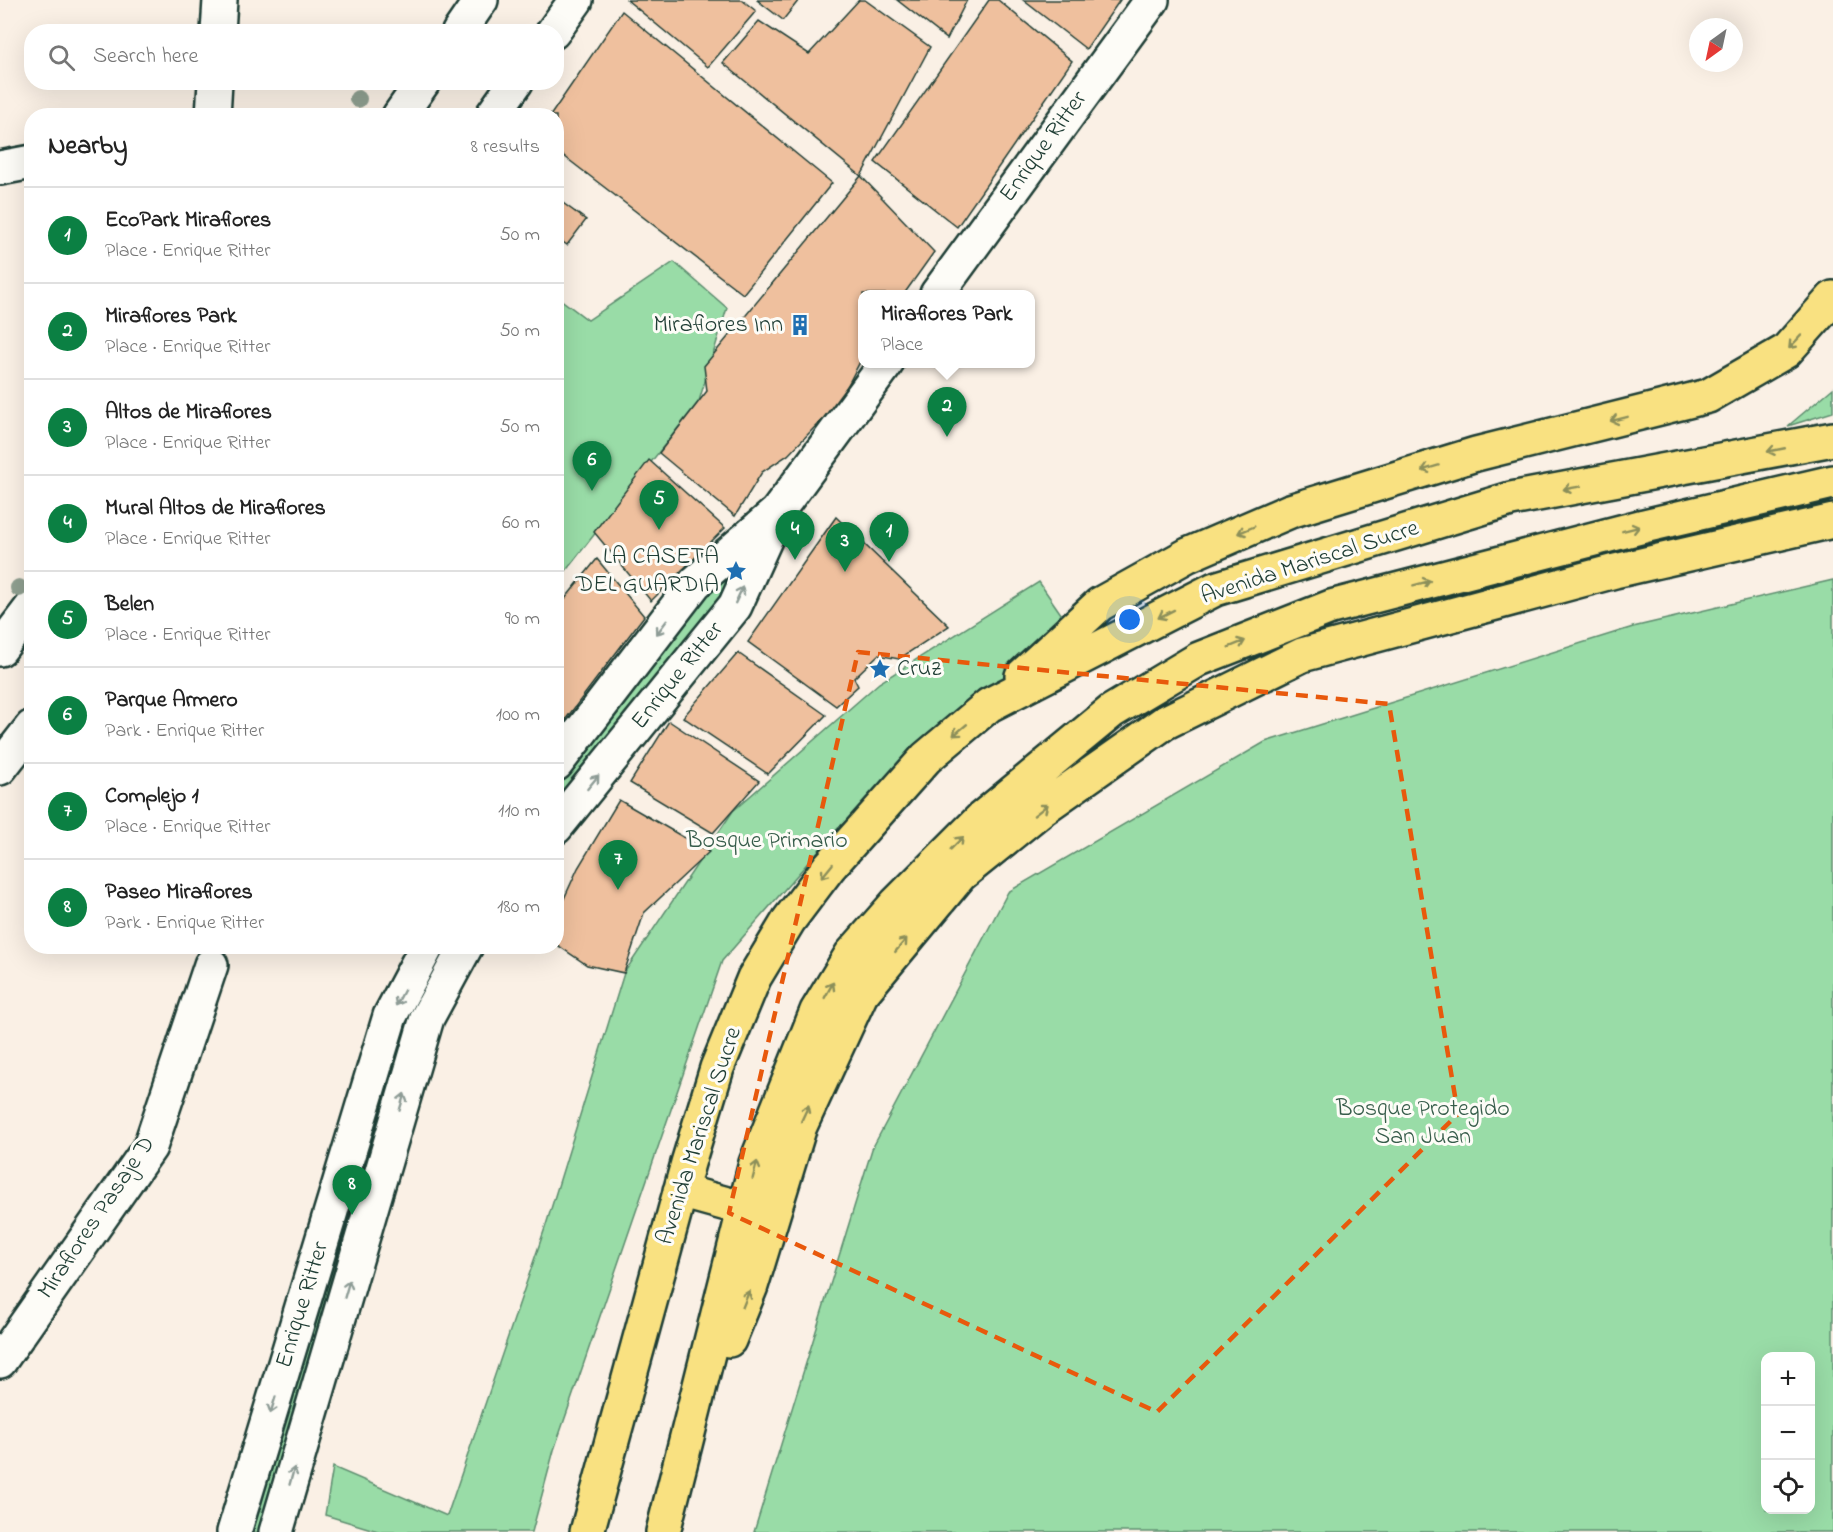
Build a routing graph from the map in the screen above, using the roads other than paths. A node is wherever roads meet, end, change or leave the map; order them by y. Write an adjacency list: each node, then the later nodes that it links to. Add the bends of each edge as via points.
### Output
1 (220, 0): 5 (street)
2 (482, 0): 6 (street)
3 (576, 0): 7 (street)
4 (1152, 0): 16 (street, Enrique Ritter)
5 (218, 24)
6 (465, 24)
7 (559, 24)
8 (215, 90): 11 (street)
9 (417, 90): 12 (street)
10 (510, 90): 13 (street)
11 (213, 108)
12 (405, 108)
13 (498, 108)
14 (24, 164): 15 (street)
15 (0, 168)
16 (940, 290)
17 (1833, 297): 25 (main road, one-way to 25, via 1786,351 1708,396 1465,458 1290,511 1188,555 1100,604)
18 (882, 368): 21 (street, Enrique Ritter)
19 (1833, 439): 25 (main road, Avenida Mariscal Sucre, one-way to 25, via 1511,499 1215,589)
20 (1833, 482): 34 (main road, Avenida Mariscal Sucre, one-way to 20, via 756,1163 817,1011 851,955 982,818 1112,711 1199,658 1331,606)
21 (777, 512): 27 (street, Enrique Ritter, one-way to 27, via 695,583); 29 (street, Enrique Ritter, one-way to 21, via 735,606)
22 (1833, 521): 36 (main road, one-way to 22, via 751,1286 800,1126 861,994 960,875 1043,808 1164,723 1302,655 1615,571)
23 (24, 618): 24 (street)
24 (0, 649)
25 (989, 705): 33 (main road, Avenida Mariscal Sucre, one-way to 33, via 926,758 789,920 754,978 717,1068)
26 (24, 737): 28 (street)
27 (564, 754)
28 (0, 768)
29 (564, 817)
30 (423, 954): 37 (street, Enrique Ritter, one-way to 37, via 390,1016)
31 (462, 954): 38 (street, Enrique Ritter, one-way to 31, via 427,1018)
32 (211, 964): 35 (street, Miraflores Pasaje D, via 150,1147)
33 (680, 1191): 34 (main road); 39 (main road, Avenida Mariscal Sucre)
34 (745, 1209): 36 (main road, Avenida Mariscal Sucre)
35 (0, 1361)
36 (684, 1450): 40 (main road, Avenida Mariscal Sucre)
37 (234, 1532)
38 (276, 1532)
39 (587, 1532)
40 (663, 1532)

